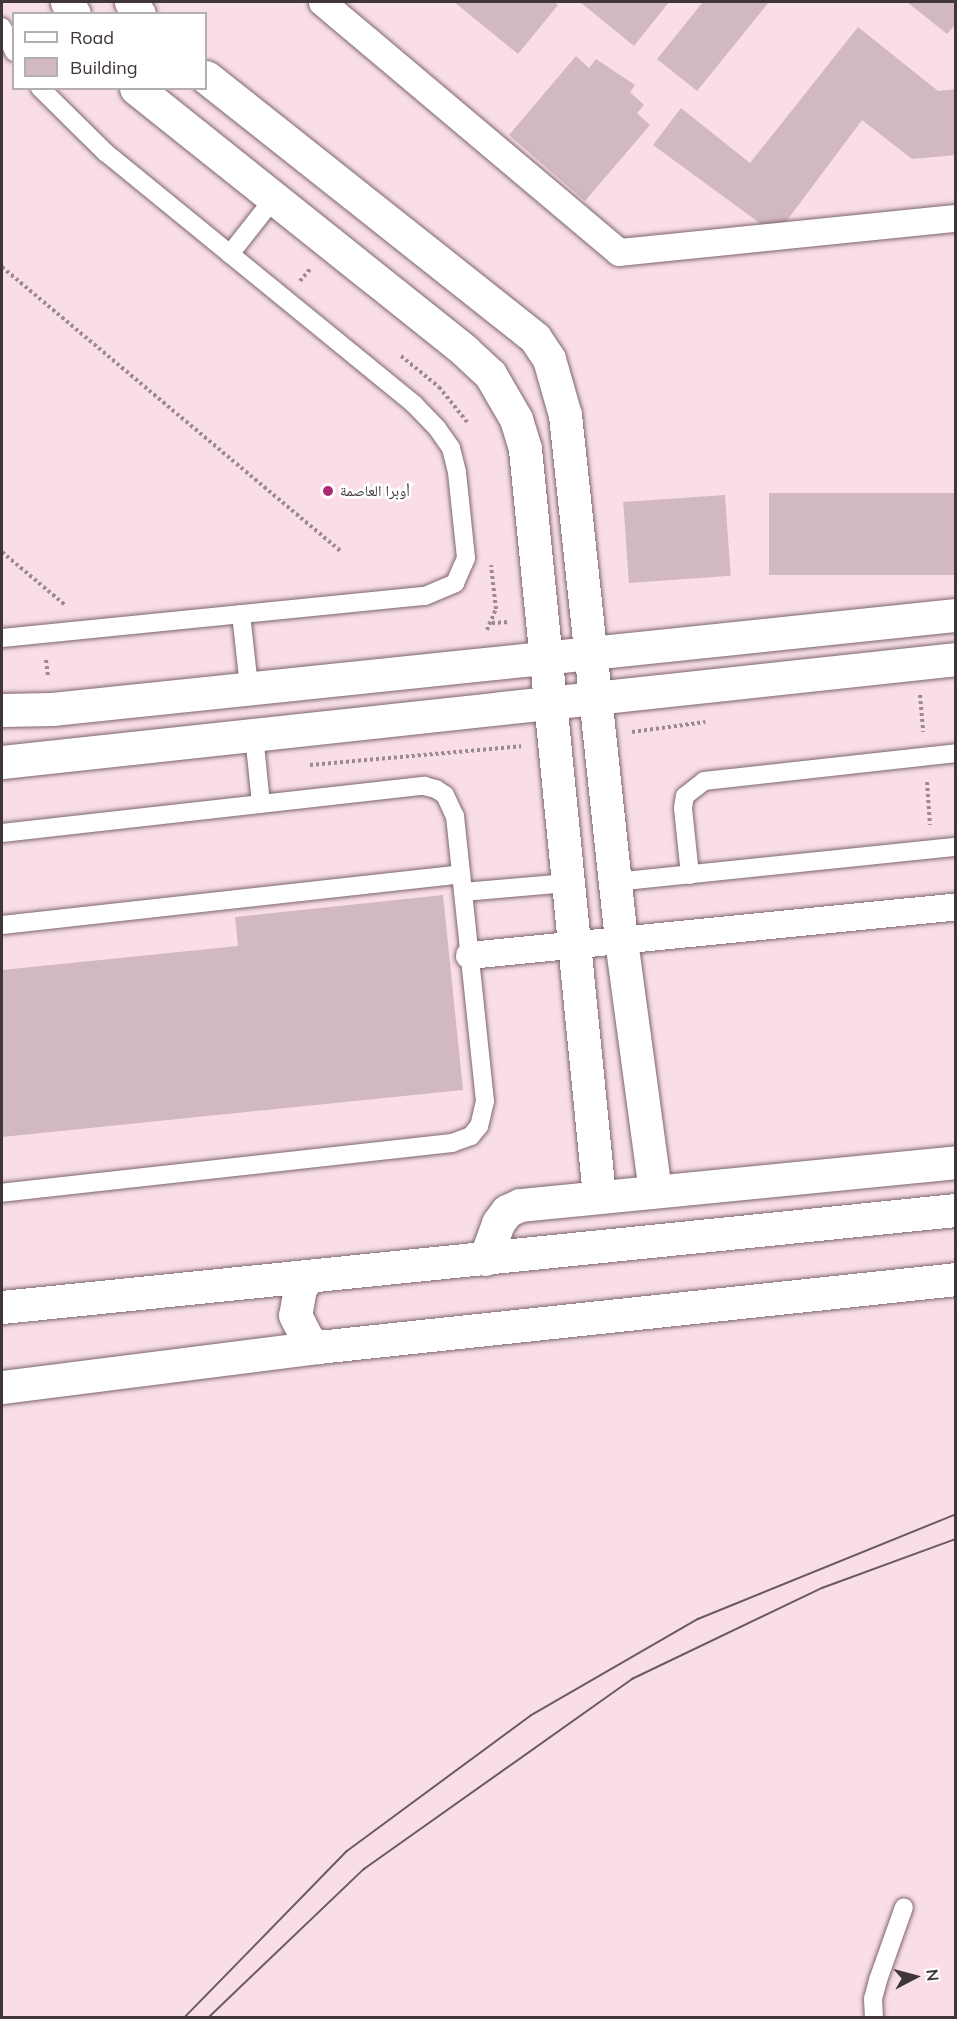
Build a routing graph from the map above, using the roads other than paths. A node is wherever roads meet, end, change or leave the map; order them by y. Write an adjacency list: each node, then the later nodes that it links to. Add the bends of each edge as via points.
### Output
1 (322, 2): 8 (street, via 620,252)
2 (2, 27): 3 (lane)
3 (12, 48)
4 (207, 78): 13 (street, via 514,321 545,352 564,415)
5 (42, 90): 9 (lane, via 106,153)
6 (139, 90): 7 (street)
7 (274, 198): 9 (lane); 14 (street, via 465,351 504,393 525,449)
8 (956, 218)
9 (230, 254): 10 (lane, via 414,404 437,428 451,448 466,558 455,583 442,592)
10 (241, 614): 12 (lane); 16 (lane)
11 (956, 615): 13 (street)
12 (2, 638)
13 (590, 652): 14 (street); 17 (street)
14 (545, 657): 16 (street); 18 (street)
15 (956, 659): 17 (street)
16 (249, 687): 19 (street, via 52,709)
17 (595, 699): 18 (street); 27 (street)
18 (550, 703): 20 (street); 29 (street)
19 (2, 710)
20 (254, 735): 22 (street); 23 (lane)
21 (956, 753): 26 (lane, via 704,781 685,796 683,808)
22 (2, 762)
23 (261, 804): 24 (lane); 28 (lane, via 424,786 436,789 451,803)
24 (2, 833)
25 (956, 847): 26 (lane)
26 (690, 875): 27 (lane)
27 (615, 882): 32 (street)
28 (462, 883): 29 (lane); 31 (lane); 34 (lane)
29 (568, 883): 33 (street)
30 (956, 906): 32 (street)
31 (2, 925)
32 (621, 940): 33 (street); 36 (street)
33 (574, 944): 34 (street); 38 (street)
34 (469, 955): 37 (lane, via 484,1101 483,1116 471,1136 452,1143)
35 (956, 1162): 36 (street)
36 (655, 1190): 38 (street)
37 (2, 1193)
38 (599, 1196): 40 (street, via 513,1208 498,1223)
39 (956, 1210): 40 (street)
40 (485, 1259): 41 (street)
41 (308, 1277): 43 (street); 44 (street, via 300,1288 295,1315 307,1339)
42 (956, 1279): 44 (street)
43 (2, 1307)
44 (318, 1347): 45 (street)
45 (2, 1387)
46 (904, 1907): 47 (lane, via 878,1980)
47 (874, 2018)

